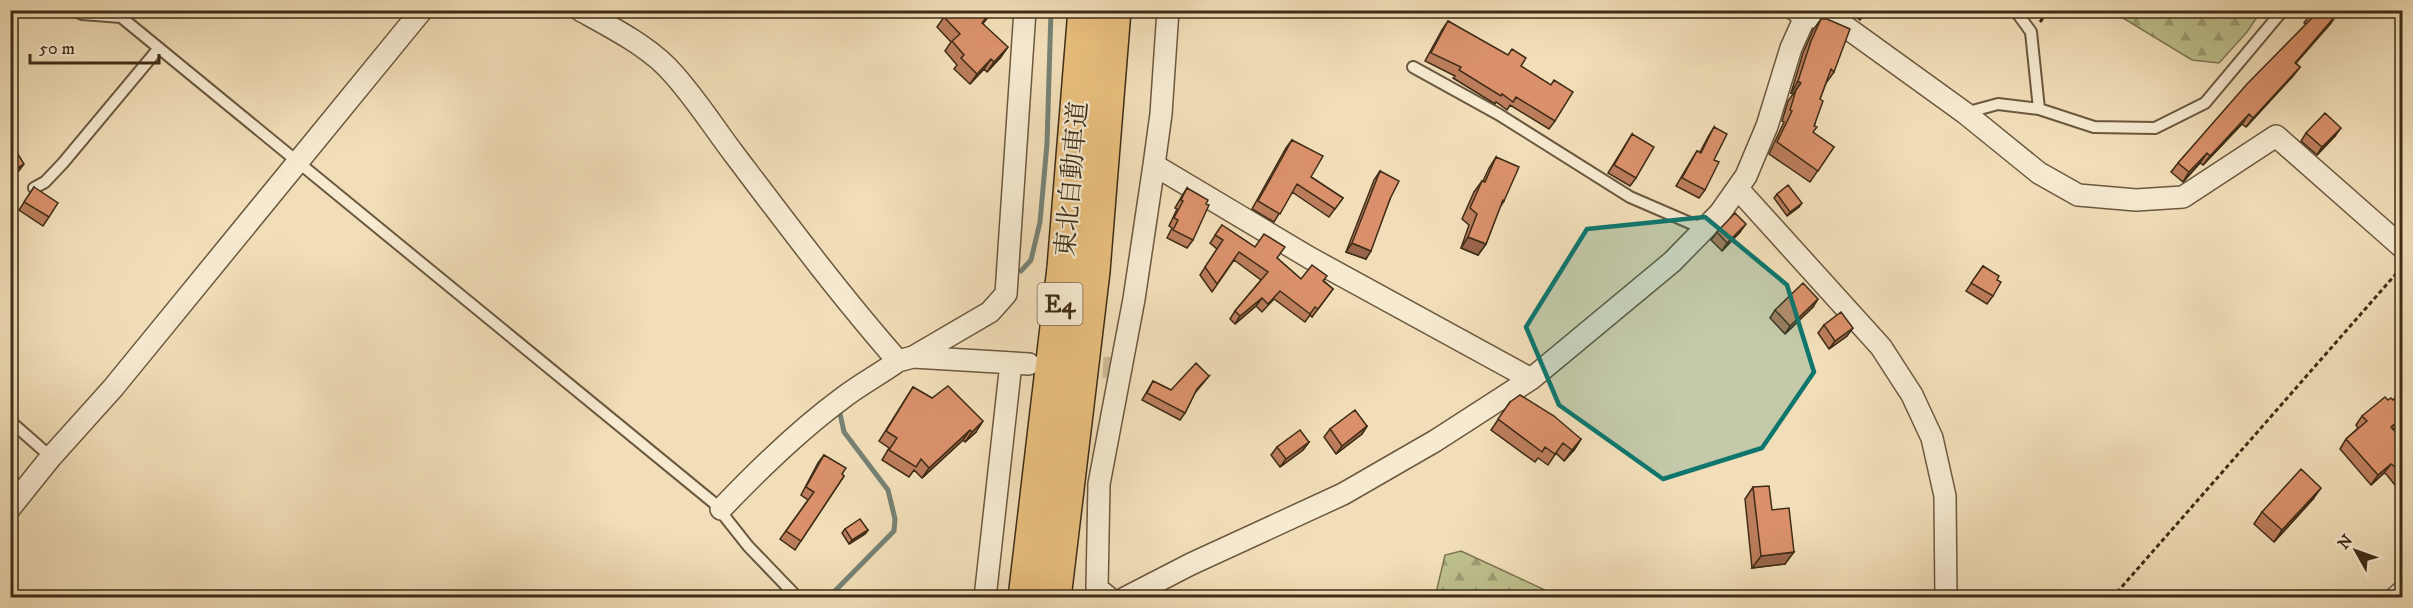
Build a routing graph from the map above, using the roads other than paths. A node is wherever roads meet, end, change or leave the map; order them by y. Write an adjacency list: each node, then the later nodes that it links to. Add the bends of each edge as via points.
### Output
1 (74, 10): 11 (lane, via 121,17)
2 (422, 10): 15 (street)
3 (580, 10): 21 (street, via 667,67 696,99 848,303)
4 (1025, 10): 21 (street, via 1006,294 990,312)
5 (1085, 10): 30 (highway, 東北自動車道 / E4, via 1064,268)
6 (1114, 10): 31 (highway, 東北自動車道 / E4, via 1093,271)
7 (1168, 10): 16 (street)
8 (2015, 10): 13 (lane, via 2031,32)
9 (2283, 10): 13 (lane, via 2205,103 2155,128 2094,127)
10 (1800, 14): 14 (street, via 1832,17); 18 (street, via 1767,126)
11 (159, 48): 15 (lane); 17 (lane, via 63,163)
12 (1413, 67): 19 (lane, via 1498,114 1630,197)
13 (2039, 109): 14 (lane, via 1998,105)
14 (1965, 113): 20 (street, via 2039,173 2078,195 2101,198 2183,196 2276,136)
15 (299, 161): 24 (street, via 113,388); 26 (lane)
16 (1154, 165): 22 (street, via 1310,258); 32 (street, via 1134,299 1099,484 1097,588)
17 (34, 188)
18 (1738, 189): 19 (street); 34 (street, via 1881,347 1912,395 1932,438 1945,496)
19 (1704, 229): 22 (street, via 1672,262)
20 (2403, 247)
21 (899, 357): 26 (street, via 772,456); 29 (street, via 1020,364)
22 (1531, 379): 33 (street, via 1343,494)
23 (10, 421): 24 (lane)
24 (51, 457): 25 (street)
25 (10, 508)
26 (721, 509): 28 (lane, via 748,546)
27 (2403, 592): 35 (street)
28 (798, 597)
29 (985, 597)
30 (1025, 597)
31 (1054, 597)
32 (1109, 597)
33 (1125, 597)
34 (1946, 597)
35 (2395, 597)

